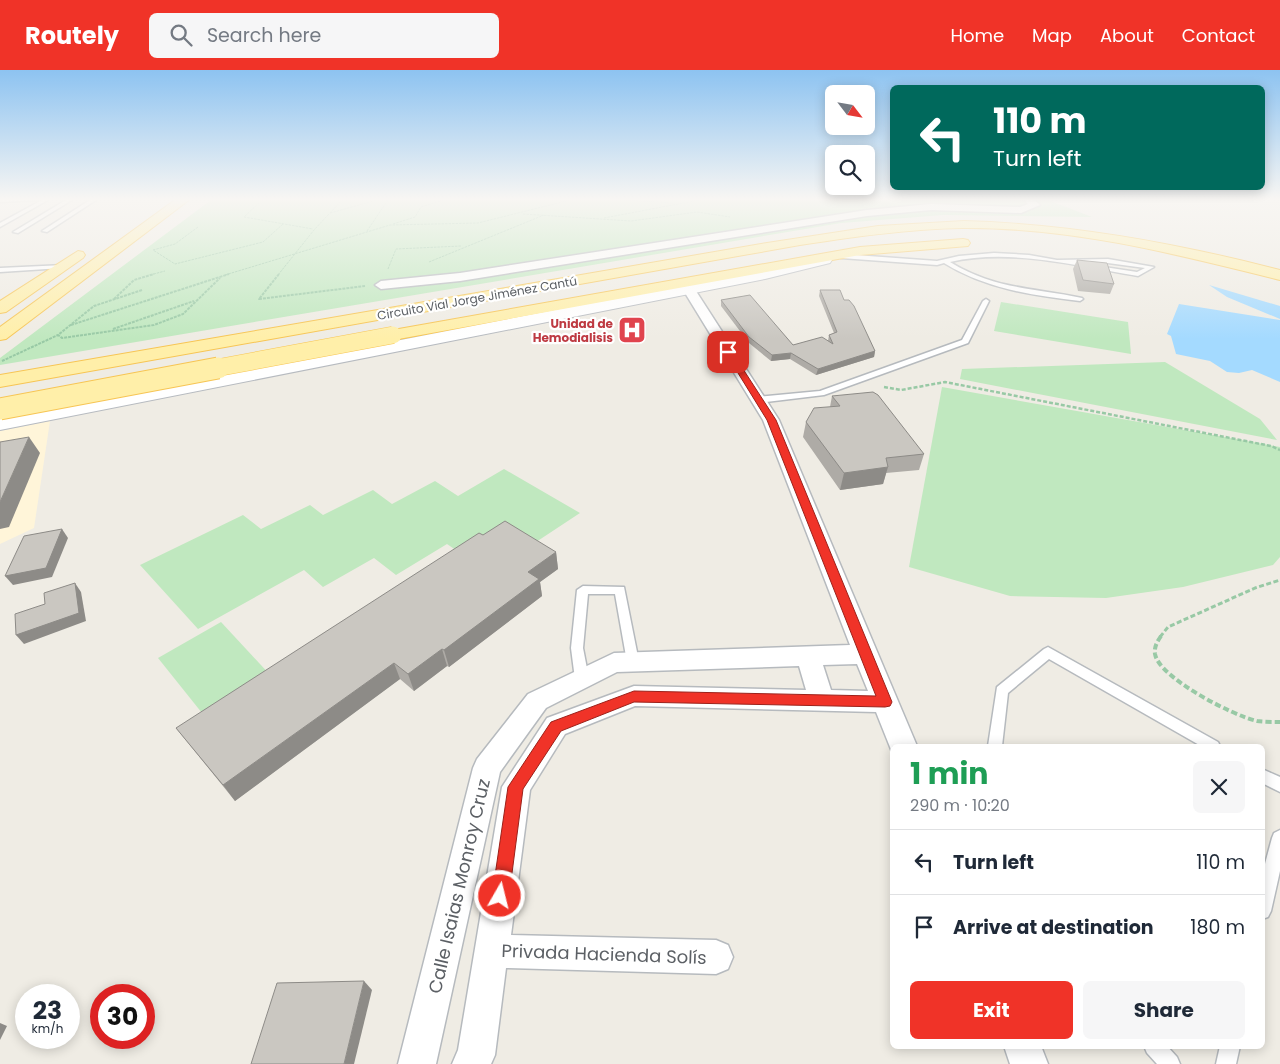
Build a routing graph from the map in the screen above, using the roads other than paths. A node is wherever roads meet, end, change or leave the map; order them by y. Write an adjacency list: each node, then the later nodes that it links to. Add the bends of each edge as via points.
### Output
1 (92, 246): 14 (main road)
2 (106, 246): 22 (main road)
3 (120, 246): 23 (main road)
4 (655, 246): 17 (street, via 460,277)
5 (768, 246): 24 (main road, Circuito Vial Jorge Jiménez Cantú)
6 (924, 246): 10 (main road, Circuito Vial Jorge Jiménez Cantú)
7 (1013, 246): 9 (main road, Circuito Vial Jorge Jiménez Cantú)
8 (1158, 246): 16 (main road, Circuito Vial Jorge Jiménez Cantú)
9 (1055, 251): 9 (lane, via 1138,274 1151,267 1108,261); 12 (lane); 13 (main road, Circuito Vial Jorge Jiménez Cantú)
10 (860, 252): 11 (street, Circuito Vial Jorge Jiménez Cantú); 28 (main road, Circuito Vial Jorge Jiménez Cantú, bridge)
11 (841, 256): 12 (lane); 18 (street, Circuito Vial Jorge Jiménez Cantú)
12 (944, 261): 19 (lane, via 963,274 991,285)
13 (1163, 263)
14 (62, 266): 15 (lane); 21 (main road)
15 (0, 270)
16 (1280, 275)
17 (381, 285)
18 (688, 288): 26 (street, Circuito Vial Jorge Jiménez Cantú); 27 (street)
19 (1080, 299)
20 (986, 301): 27 (lane, via 965,341 822,393)
21 (0, 308)
22 (0, 320)
23 (0, 335)
24 (218, 344): 25 (main road, Circuito Vial Jorge Jiménez Cantú); 26 (main road, via 158,361 137,376 140,386)
25 (0, 381)
26 (156, 391): 29 (street, Circuito Vial Jorge Jiménez Cantú)
27 (758, 400): 30 (street, via 771,420)
28 (0, 409)
29 (0, 424)
30 (867, 654): 31 (street, Calle Isaias Monroy Cruz); 35 (street)
31 (808, 656): 32 (street, Calle Isaias Monroy Cruz); 34 (street)
32 (633, 662): 33 (street, Calle Isaias Monroy Cruz, via 614,663); 33 (lane, via 620,590 583,590 577,648)
33 (582, 679): 48 (street, Calle Isaias Monroy Cruz, via 536,701 487,768)
34 (822, 700): 35 (street, Calle Isaias Monroy Cruz); 43 (street, Calle Isaias Monroy Cruz, via 634,696 556,726 516,787)
35 (885, 702): 36 (street)
36 (902, 744)
37 (995, 744): 38 (lane, via 1002,691 1048,652)
38 (1209, 744)
39 (1265, 777): 40 (lane)
40 (1280, 785)
41 (1280, 838): 42 (lane)
42 (1265, 899)
43 (492, 951): 44 (street, Privada Hacienda Solís); 49 (street, Calle Isaias Monroy Cruz, via 476,1055)
44 (716, 957)
45 (1023, 1049): 50 (street)
46 (1157, 1049): 51 (lane)
47 (1229, 1049): 52 (lane)
48 (418, 1064)
49 (471, 1064)
50 (1029, 1064)
51 (1170, 1064)
52 (1226, 1064)

